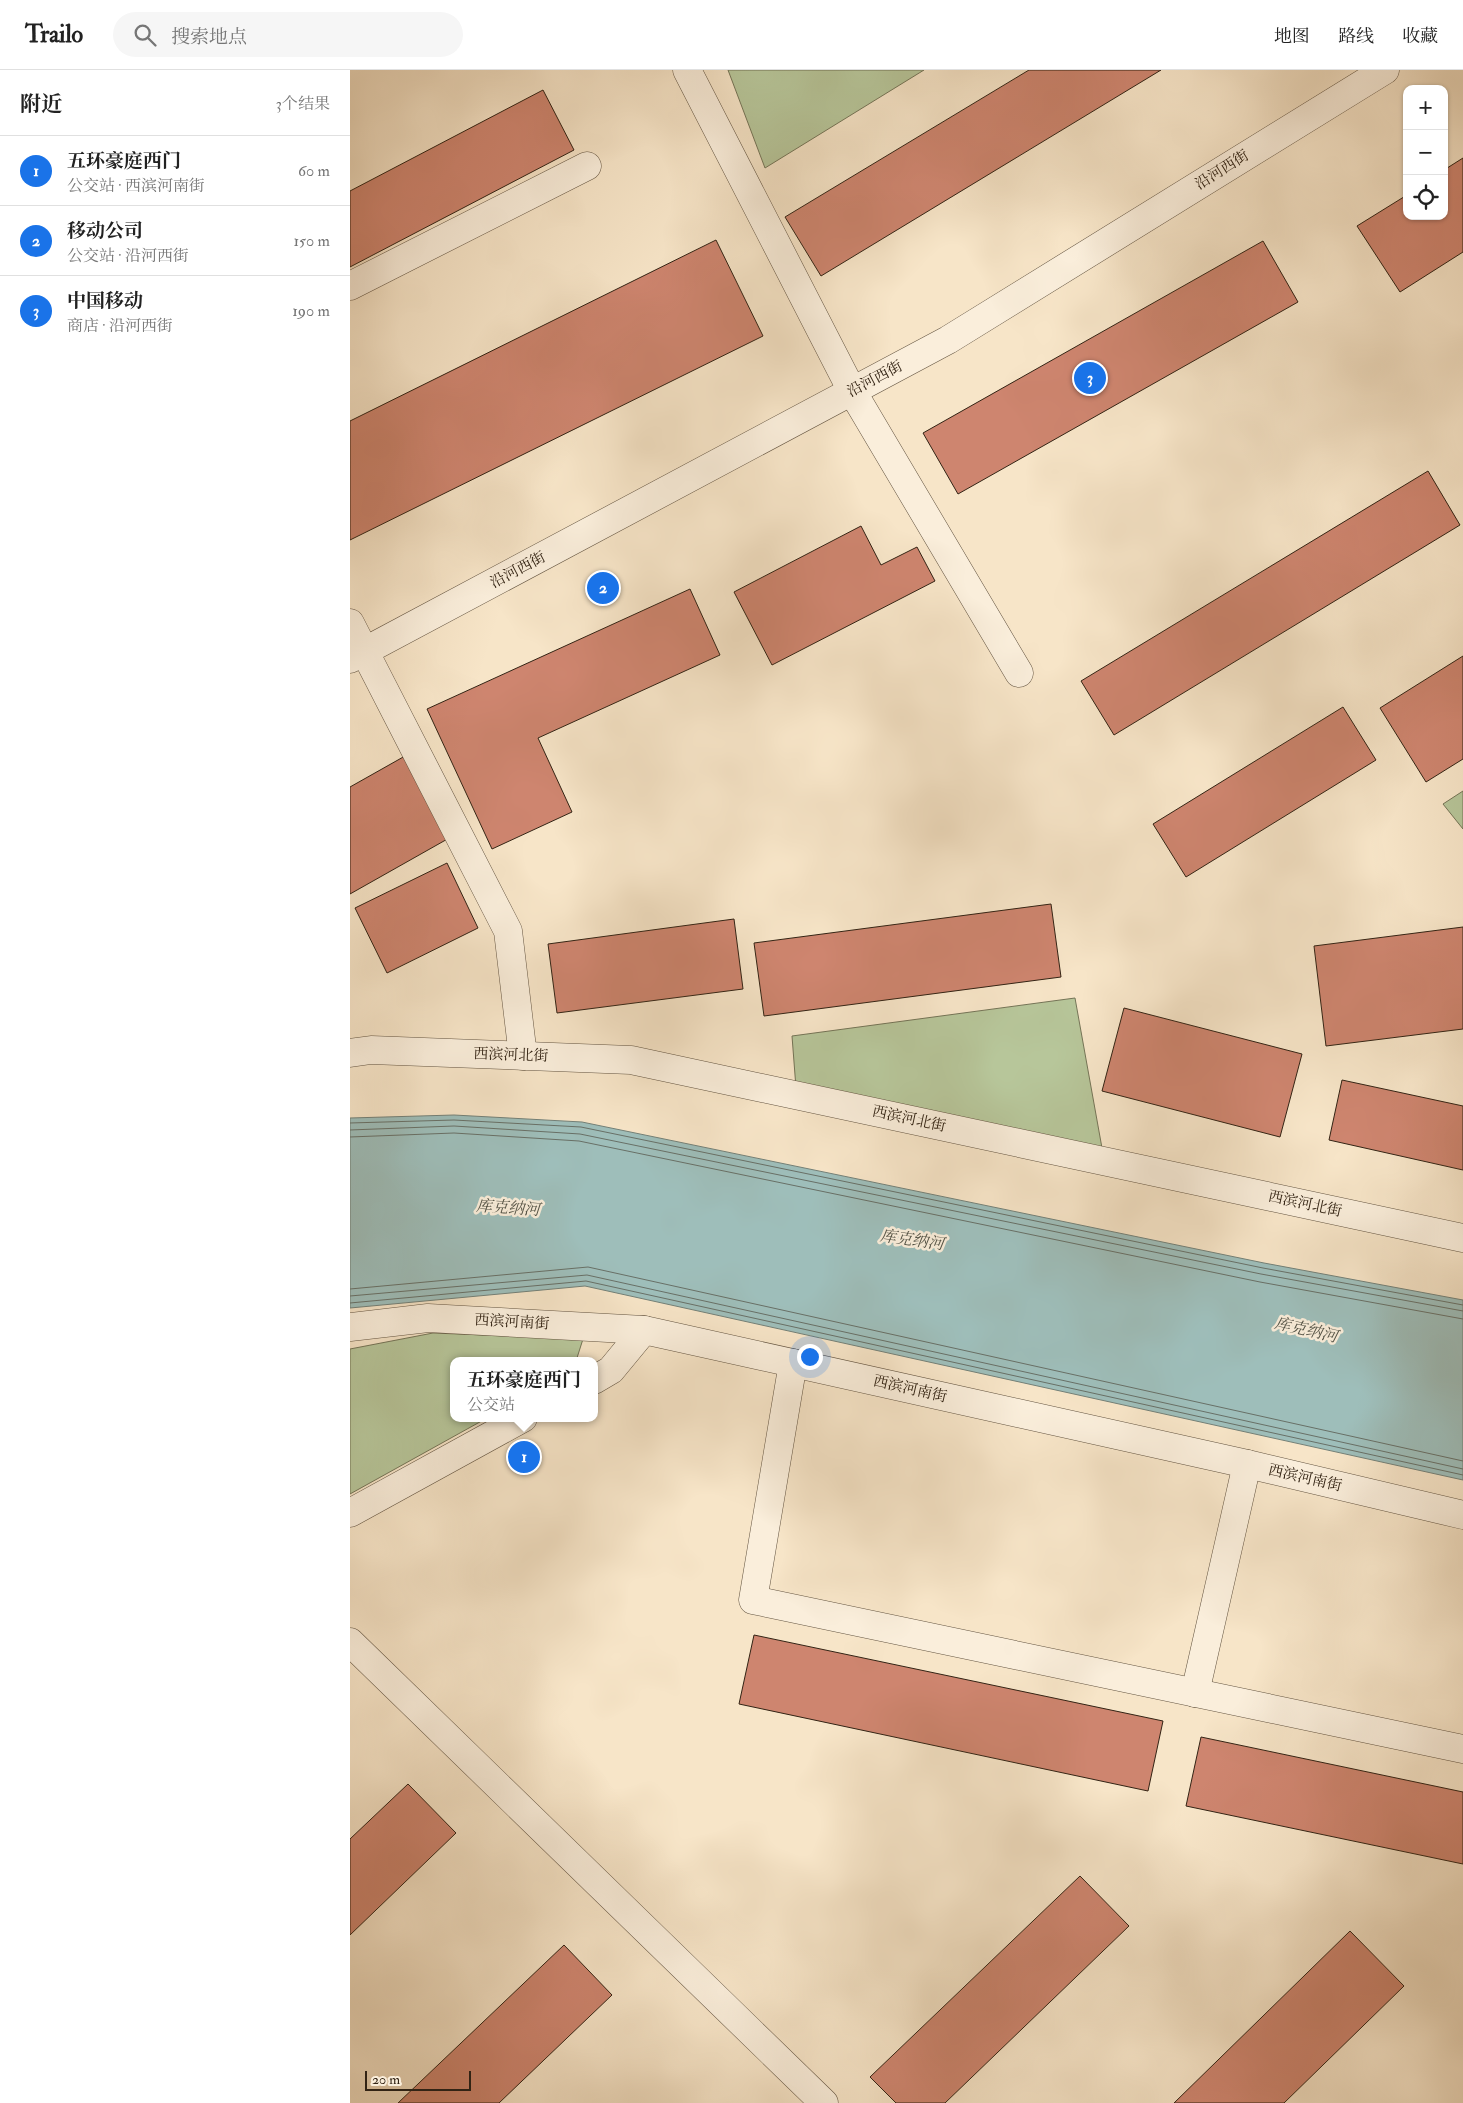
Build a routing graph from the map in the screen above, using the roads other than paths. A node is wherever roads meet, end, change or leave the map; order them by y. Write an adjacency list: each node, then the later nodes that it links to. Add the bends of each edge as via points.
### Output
1 (687, 70): 6 (street)
2 (1385, 70): 3 (street, 沿河西街)
3 (1352, 78): 6 (street, 沿河西街, via 948,340)
4 (587, 166): 5 (street)
5 (350, 286)
6 (852, 391): 8 (street, 沿河西街); 9 (street)
7 (350, 623): 8 (street)
8 (357, 656): 11 (street, via 508,931)
9 (1019, 673)
10 (350, 1053): 11 (street, 西滨河北街, via 371,1050)
11 (523, 1056): 12 (street, 西滨河北街, via 631,1060)
12 (1463, 1238)
13 (350, 1327): 14 (street, 西滨河南街, via 428,1318)
14 (644, 1330): 15 (street, 西滨河南街); 16 (street, via 611,1370)
15 (793, 1363): 18 (street, 西滨河南街); 22 (street, via 754,1600)
16 (598, 1378)
17 (516, 1422): 19 (street)
18 (1247, 1464): 20 (street, 西滨河南街); 22 (street)
19 (350, 1513)
20 (1463, 1515)
21 (350, 1642): 24 (street)
22 (1195, 1693): 23 (street)
23 (1463, 1749)
24 (824, 2103)

